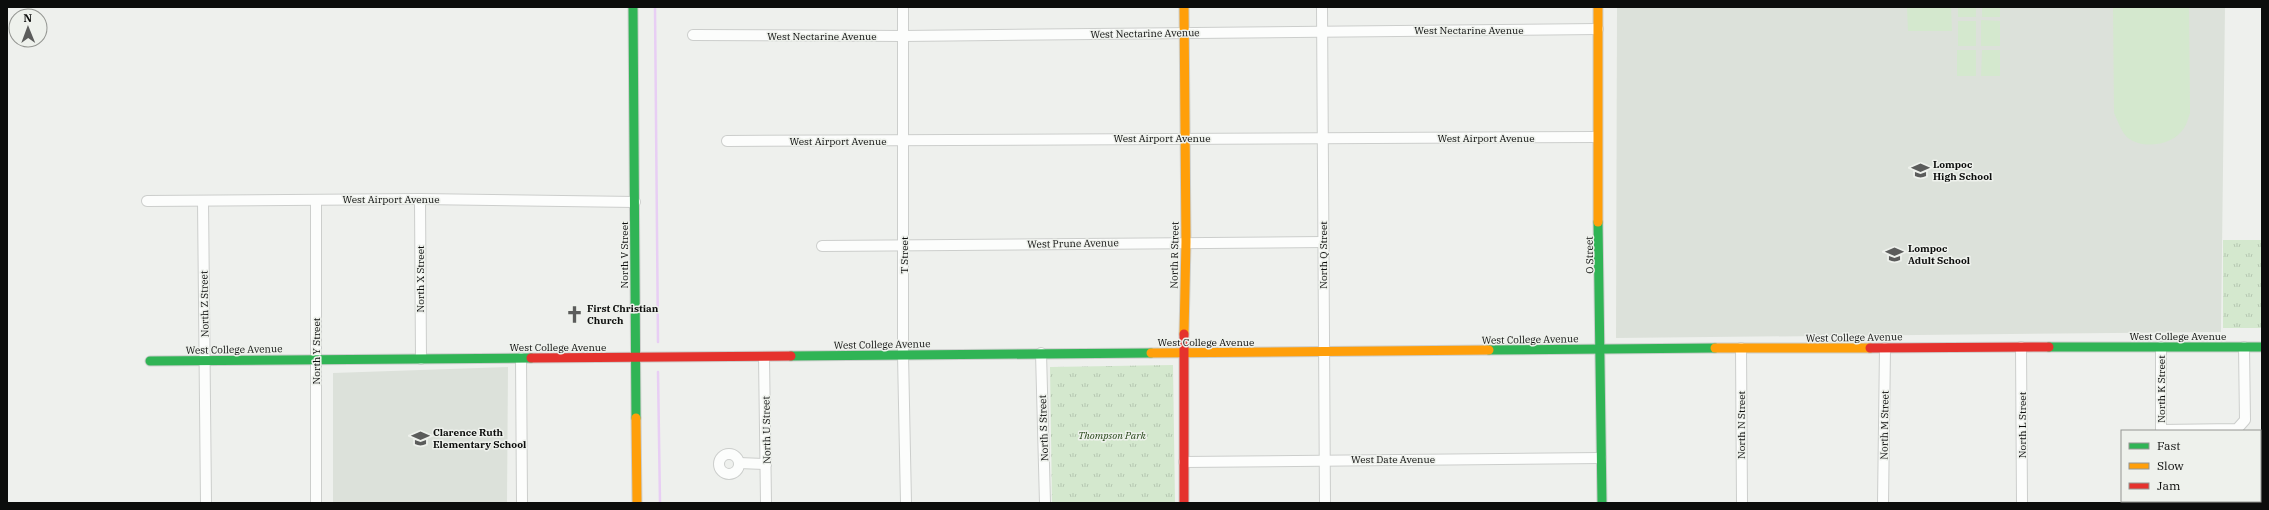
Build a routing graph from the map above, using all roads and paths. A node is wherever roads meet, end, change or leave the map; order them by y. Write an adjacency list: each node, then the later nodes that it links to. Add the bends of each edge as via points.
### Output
1 (633, 7): 20 (street, North V Street)
2 (903, 7): 10 (street, T Street)
3 (1184, 7): 8 (street, North R Street)
4 (1322, 7): 7 (street, North Q Street)
5 (1598, 7): 6 (street, O Street)
6 (1598, 29): 7 (street, West Nectarine Avenue); 11 (street, O Street)
7 (1322, 32): 8 (street, West Nectarine Avenue); 13 (street, North Q Street)
8 (1184, 33): 10 (street, West Nectarine Avenue); 12 (street, North R Street)
9 (693, 35): 10 (street, West Nectarine Avenue)
10 (903, 36): 14 (street, T Street)
11 (1597, 137): 13 (street, West Airport Avenue); 31 (street, O Street)
12 (1185, 138): 13 (street, West Airport Avenue); 14 (street, West Airport Avenue); 21 (street, North R Street)
13 (1323, 139): 22 (street, North Q Street)
14 (905, 140): 15 (street, West Airport Avenue); 23 (street, T Street)
15 (727, 141)
16 (420, 199): 17 (street, West Airport Avenue); 20 (street, West Airport Avenue); 40 (street, North X Street)
17 (316, 200): 19 (street, West Airport Avenue); 39 (street, North Y Street)
18 (148, 201): 19 (street, West Airport Avenue)
19 (203, 201): 41 (street, North Z Street)
20 (634, 202): 38 (street, North V Street)
21 (1186, 242): 22 (street, West Prune Avenue); 23 (street, West Prune Avenue); 34 (street, North R Street)
22 (1323, 242): 32 (street, North Q Street)
23 (904, 245): 24 (street, West Prune Avenue); 35 (street, T Street)
24 (822, 246)
25 (2021, 347): 29 (street, West College Avenue); 30 (street, West College Avenue); 62 (street, North L Street)
26 (2244, 347): 27 (street, West College Avenue); 30 (street, West College Avenue); 44 (street, via 2245,420)
27 (2262, 347)
28 (1741, 348): 29 (street, West College Avenue); 31 (street, West College Avenue); 60 (street, North N Street)
29 (1885, 348): 61 (street, North M Street)
30 (2161, 348): 43 (street, North K Street)
31 (1601, 350): 32 (street, West College Avenue); 45 (street, O Street)
32 (1323, 352): 34 (street, West College Avenue); 46 (street, North Q Street)
33 (1041, 353): 34 (street, West College Avenue); 35 (street, West College Avenue); 56 (street, North S Street)
34 (1183, 353): 47 (street, North R Street)
35 (903, 355): 36 (street, West College Avenue); 55 (street, T Street)
36 (764, 357): 38 (street, West College Avenue); 49 (street, North U Street)
37 (521, 358): 38 (street, West College Avenue); 40 (street, West College Avenue); 52 (street)
38 (636, 358): 53 (street, North V Street)
39 (316, 359): 40 (street, West College Avenue); 41 (street, West College Avenue); 51 (street, North Y Street)
40 (420, 359)
41 (205, 360): 42 (street, West College Avenue); 50 (street, North Z Street)
42 (150, 361)
43 (2161, 430): 44 (street)
44 (2237, 430)
45 (1601, 458): 46 (street, West Date Avenue); 59 (street, O Street)
46 (1324, 460): 47 (street, West Date Avenue); 58 (street, North Q Street)
47 (1184, 462): 57 (street, North R Street)
48 (739, 464): 49 (street)
49 (766, 464): 54 (street, North U Street)
50 (206, 503)
51 (316, 503)
52 (522, 503)
53 (637, 503)
54 (766, 503)
55 (906, 503)
56 (1045, 503)
57 (1184, 503)
58 (1325, 503)
59 (1602, 503)
60 (1742, 503)
61 (1883, 503)
62 (2022, 503)

